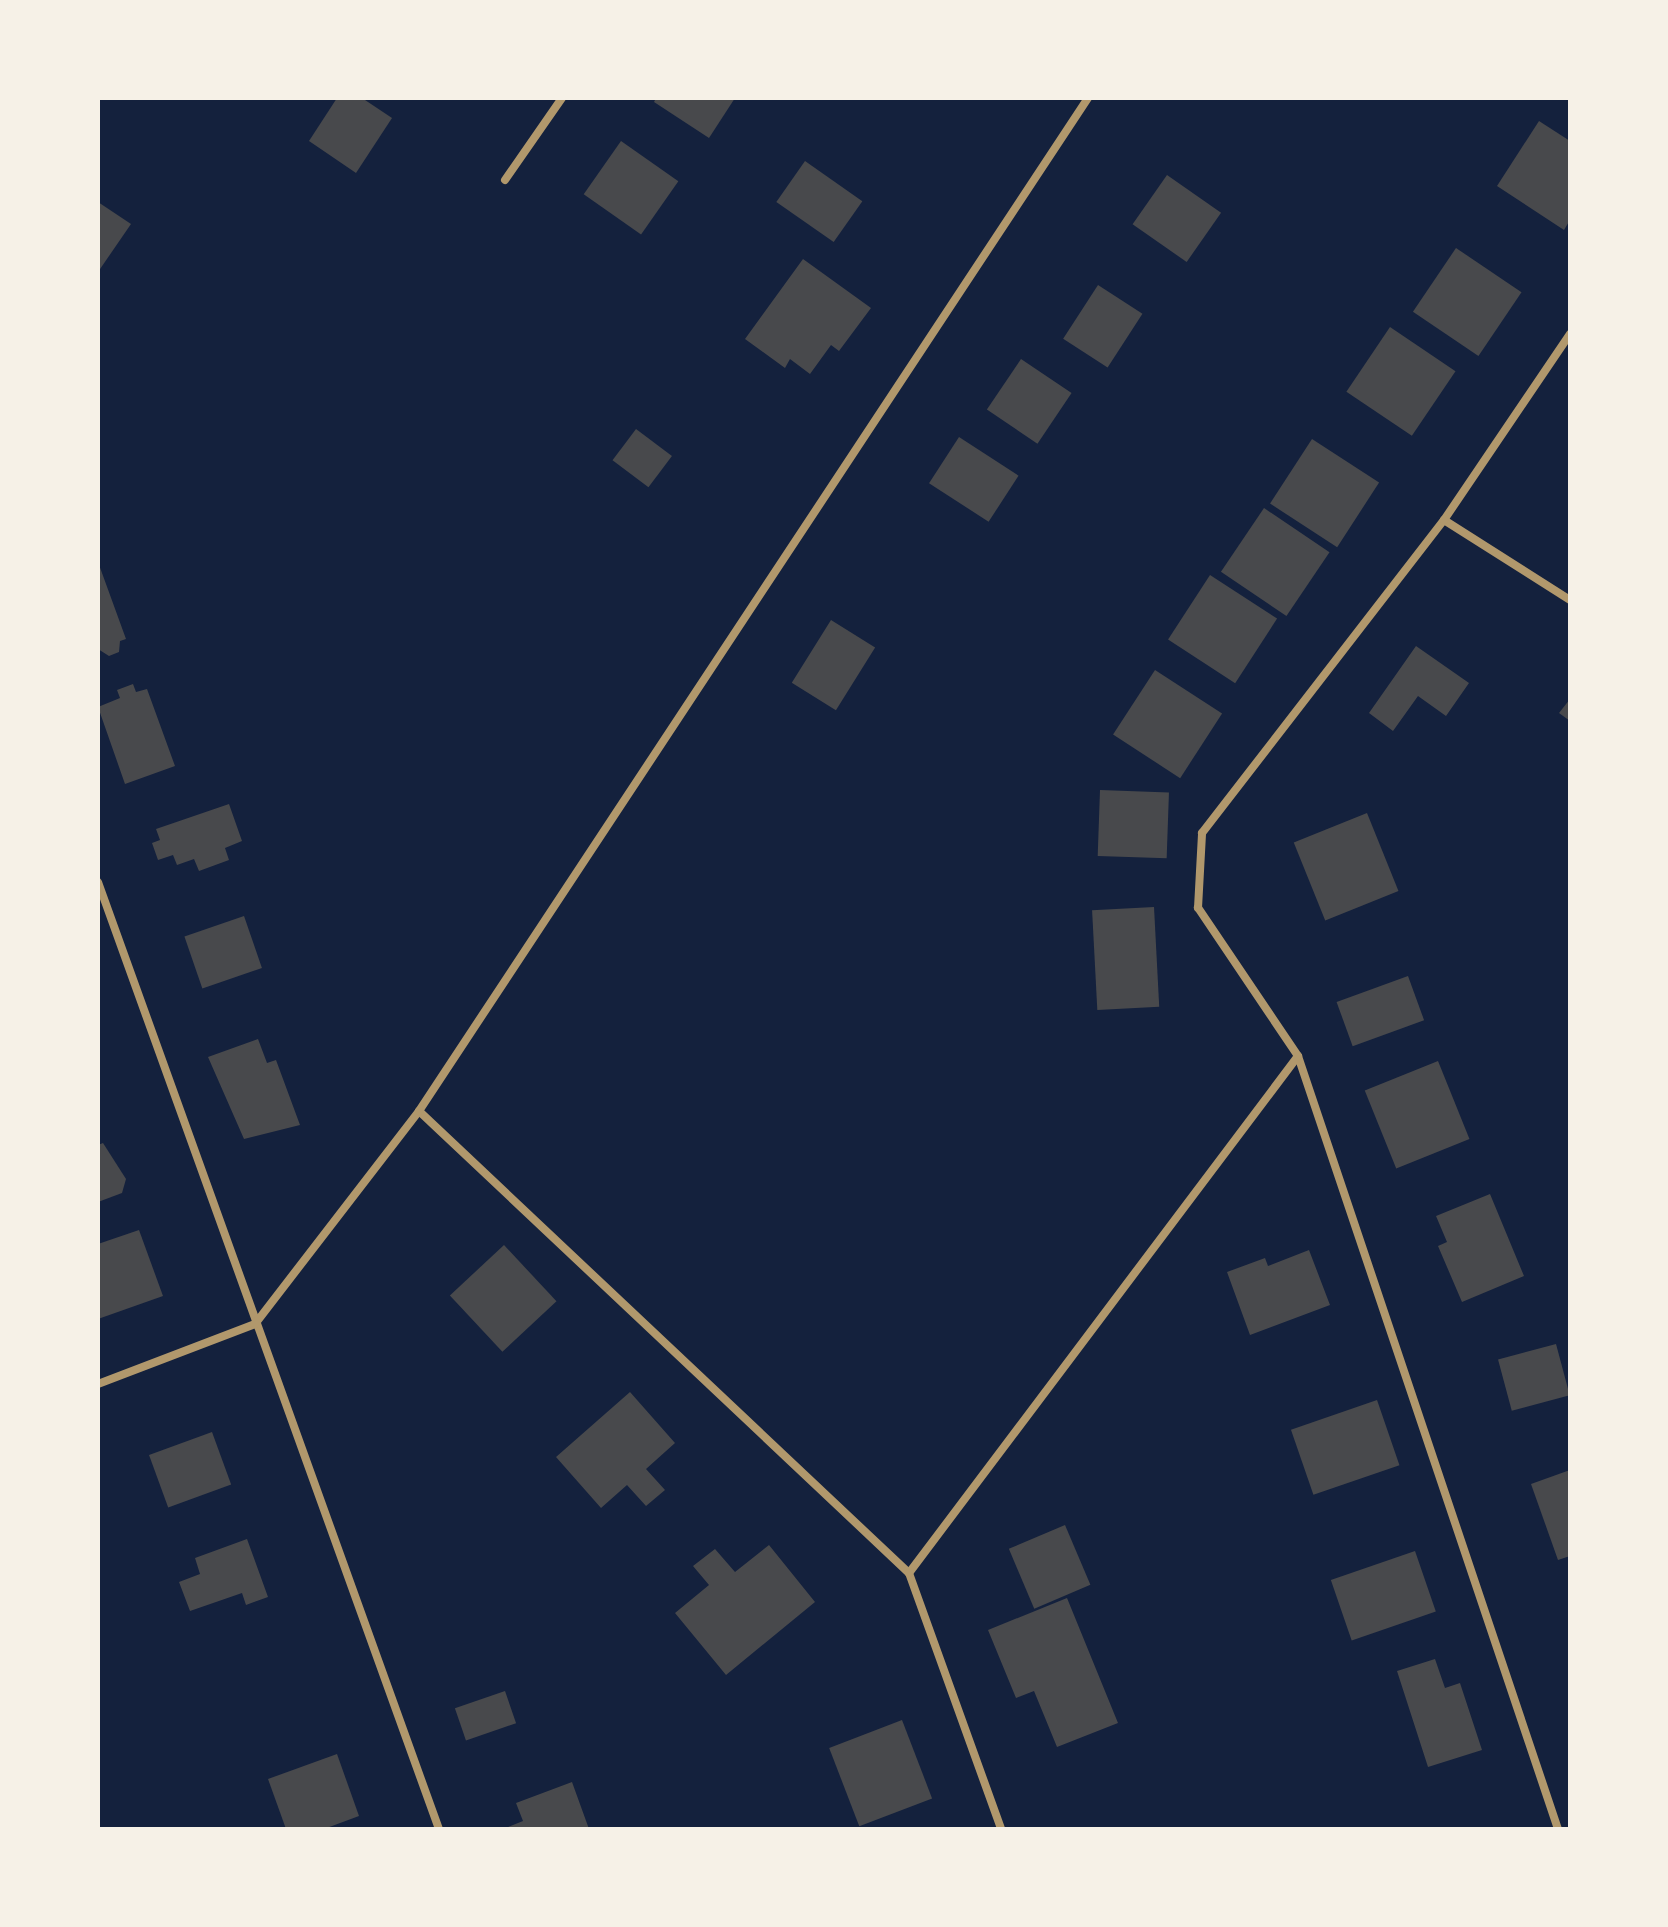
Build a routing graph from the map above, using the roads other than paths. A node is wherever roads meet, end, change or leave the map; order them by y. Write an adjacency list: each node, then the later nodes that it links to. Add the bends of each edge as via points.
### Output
1 (562, 98): 3 (street)
2 (1088, 98): 9 (street)
3 (505, 180)
4 (1570, 334): 5 (street)
5 (1444, 520): 6 (street); 8 (street, via 1202,833 1198,908)
6 (1570, 600)
7 (98, 882): 10 (street)
8 (1298, 1056): 12 (street); 15 (street)
9 (419, 1111): 10 (street); 12 (street)
10 (255, 1324): 11 (street); 13 (street)
11 (98, 1384)
12 (909, 1573): 14 (street)
13 (439, 1829)
14 (1001, 1829)
15 (1558, 1829)

